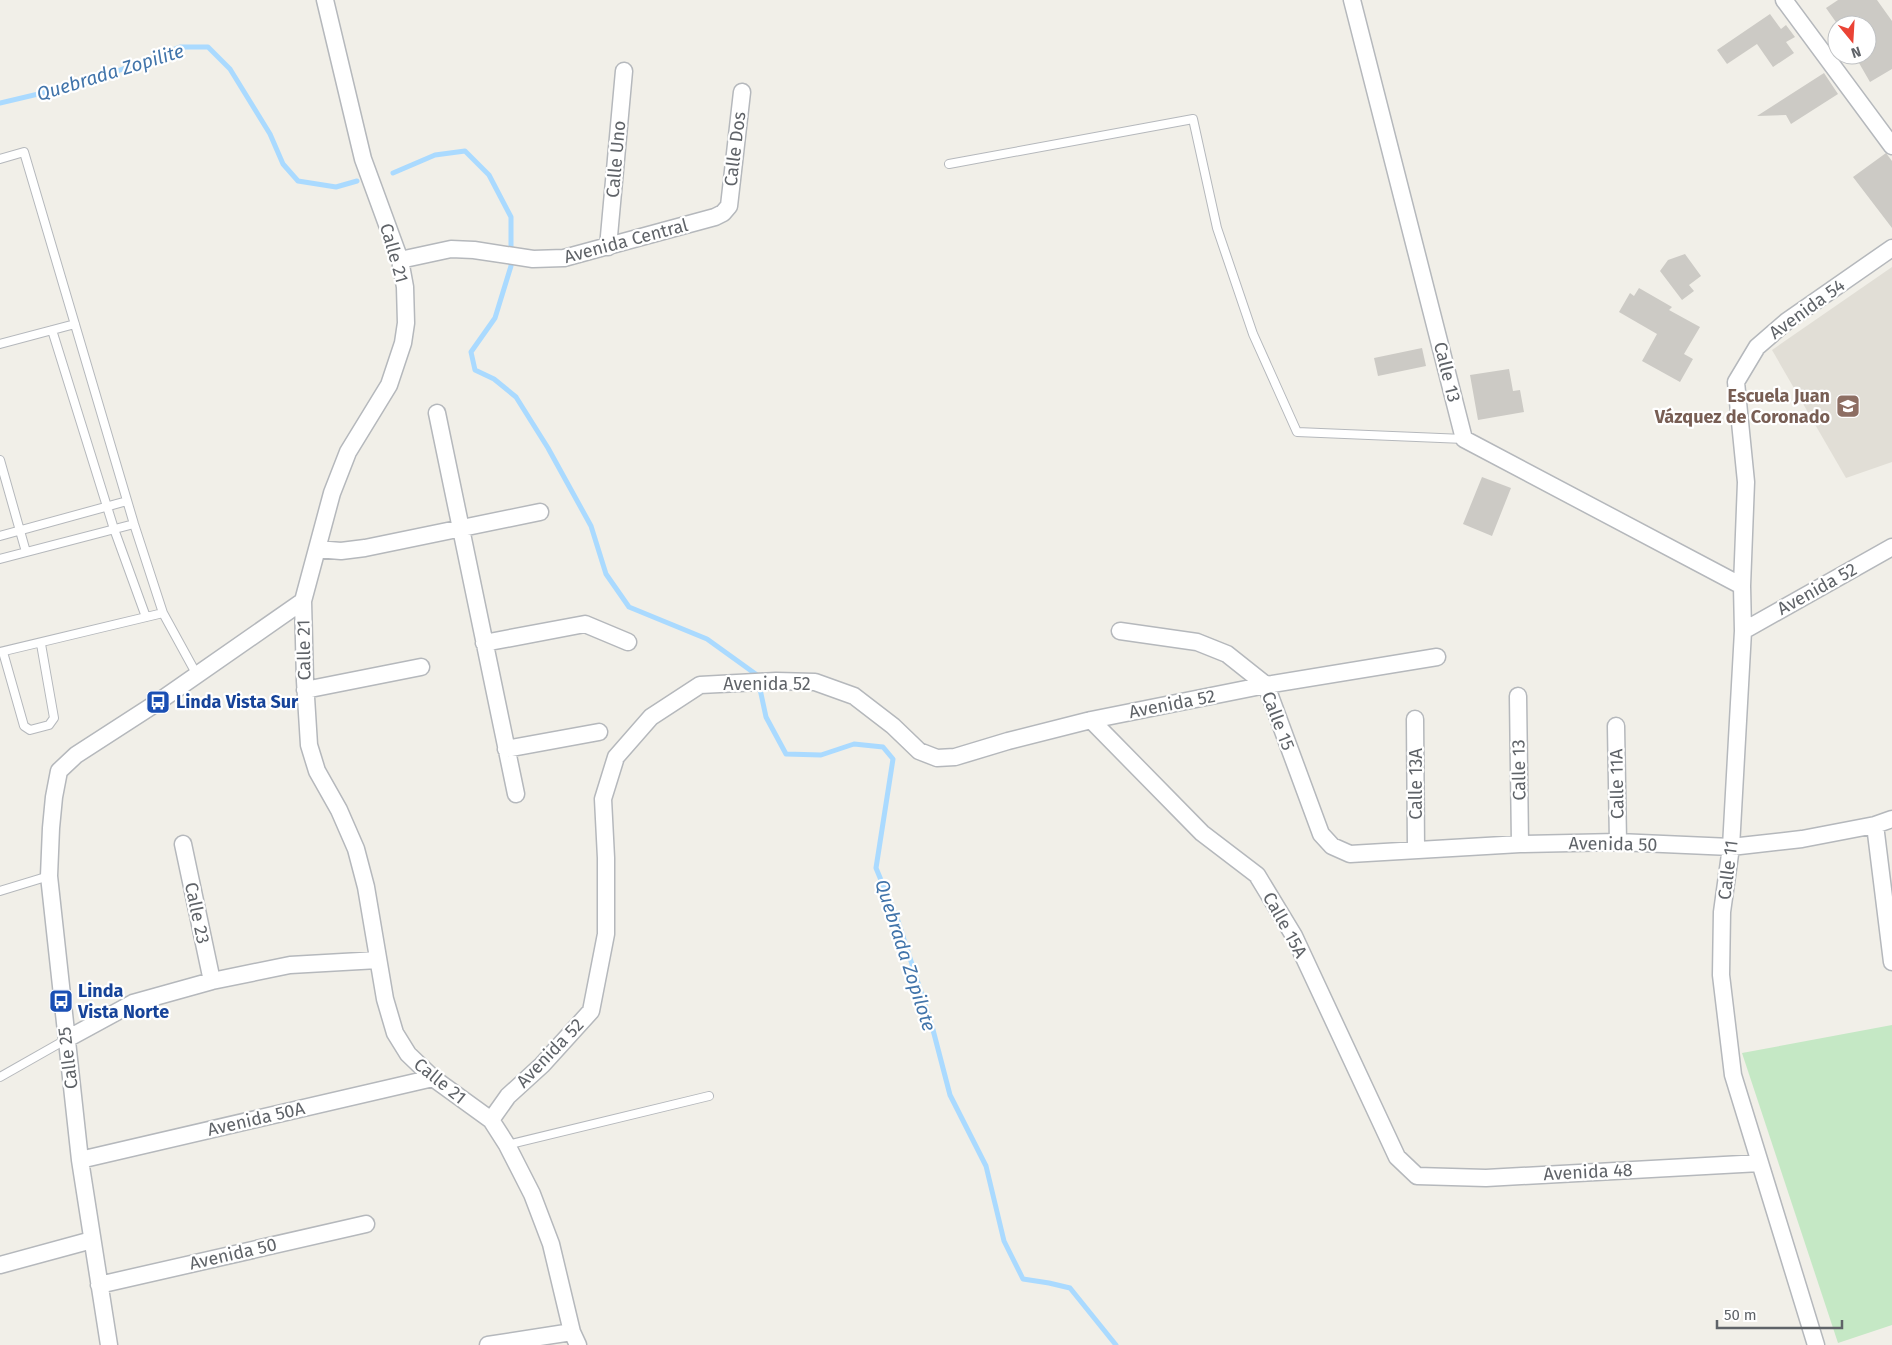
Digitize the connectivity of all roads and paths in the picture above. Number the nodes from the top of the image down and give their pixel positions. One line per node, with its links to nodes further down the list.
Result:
1 (325, 0): 12 (street, Calle 21)
2 (1352, 0): 18 (street, Calle 13)
3 (1784, 0): 6 (street)
4 (624, 71): 10 (street, Calle Uno)
5 (742, 92): 9 (street, Calle Dos)
6 (1892, 146)
7 (0, 159): 13 (lane)
8 (949, 164): 18 (lane)
9 (729, 206): 10 (street, Avenida Central)
10 (608, 247): 12 (street, Avenida Central)
11 (1892, 248): 16 (street, Avenida 54)
12 (400, 260): 29 (street, Calle 21)
13 (75, 324): 14 (lane); 20 (lane)
14 (52, 330): 15 (lane); 21 (lane)
15 (0, 344)
16 (1736, 382): 32 (street, Calle 11)
17 (437, 413): 25 (street)
18 (1464, 439): 32 (street)
19 (0, 460): 26 (lane)
20 (127, 501): 21 (lane); 23 (lane)
21 (107, 506): 24 (lane); 26 (lane)
22 (540, 512): 25 (street)
23 (134, 524): 24 (lane); 34 (lane)
24 (114, 529): 30 (lane); 35 (lane)
25 (461, 529): 29 (street); 39 (street)
26 (20, 530): 27 (lane); 30 (lane)
27 (0, 536)
28 (1892, 547): 37 (street, Avenida 52)
29 (317, 549): 33 (street, Calle 21)
30 (26, 552): 31 (lane)
31 (0, 559)
32 (1742, 586): 37 (street, Calle 11)
33 (303, 601): 44 (street); 46 (street, Calle 21)
34 (163, 613): 35 (lane); 44 (lane)
35 (146, 617): 40 (lane)
36 (1120, 631): 45 (street, Calle 15)
37 (1743, 631): 60 (street, Calle 11)
38 (628, 642): 39 (street)
39 (484, 643): 52 (street)
40 (41, 644): 41 (lane); 41 (lane)
41 (2, 652)
42 (1437, 657): 45 (street, Avenida 52)
43 (421, 667): 46 (street)
44 (197, 675): 62 (street, Calle 25)
45 (1266, 685): 49 (street, Avenida 52); 59 (street, Calle 15)
46 (305, 690): 64 (street, Calle 21)
47 (1518, 696): 58 (street, Calle 13)
48 (1415, 718): 61 (street, Calle 13A)
49 (1091, 720): 71 (street, Avenida 52); 75 (street, Calle 15A)
50 (1616, 726): 56 (street, Calle 11A)
51 (599, 732): 52 (street)
52 (506, 749): 53 (street)
53 (516, 794)
54 (1892, 819): 55 (street, Avenida 50)
55 (1875, 825): 60 (street, Avenida 50); 65 (street)
56 (1618, 842): 58 (street, Avenida 50); 60 (street, Avenida 50)
57 (183, 844): 66 (street, Calle 23)
58 (1520, 844): 61 (street, Avenida 50)
59 (1332, 846): 61 (street, Avenida 50)
60 (1731, 848): 74 (street, Calle 11)
61 (1416, 849)
62 (49, 876): 63 (lane); 67 (street, Calle 25)
63 (0, 891)
64 (378, 960): 66 (street); 69 (street, Calle 21)
65 (1892, 962)
66 (212, 982): 67 (street)
67 (66, 1039): 68 (lane); 73 (street, Calle 25)
68 (0, 1077)
69 (432, 1078): 71 (street, Calle 21); 73 (street, Avenida 50A)
70 (709, 1096): 72 (lane)
71 (491, 1120): 72 (street, Calle 21)
72 (507, 1145): 80 (street, Calle 21)
73 (80, 1160): 77 (street, Calle 25)
74 (1760, 1163): 75 (street, Avenida 48); 83 (street, Calle 11)
75 (1417, 1176)
76 (366, 1224): 79 (street, Avenida 50)
77 (92, 1240): 78 (street); 79 (street, Calle 25)
78 (0, 1265)
79 (99, 1285): 81 (street, Calle 25)
80 (575, 1338): 82 (street)
81 (108, 1345)
82 (488, 1345)
83 (1816, 1345)

